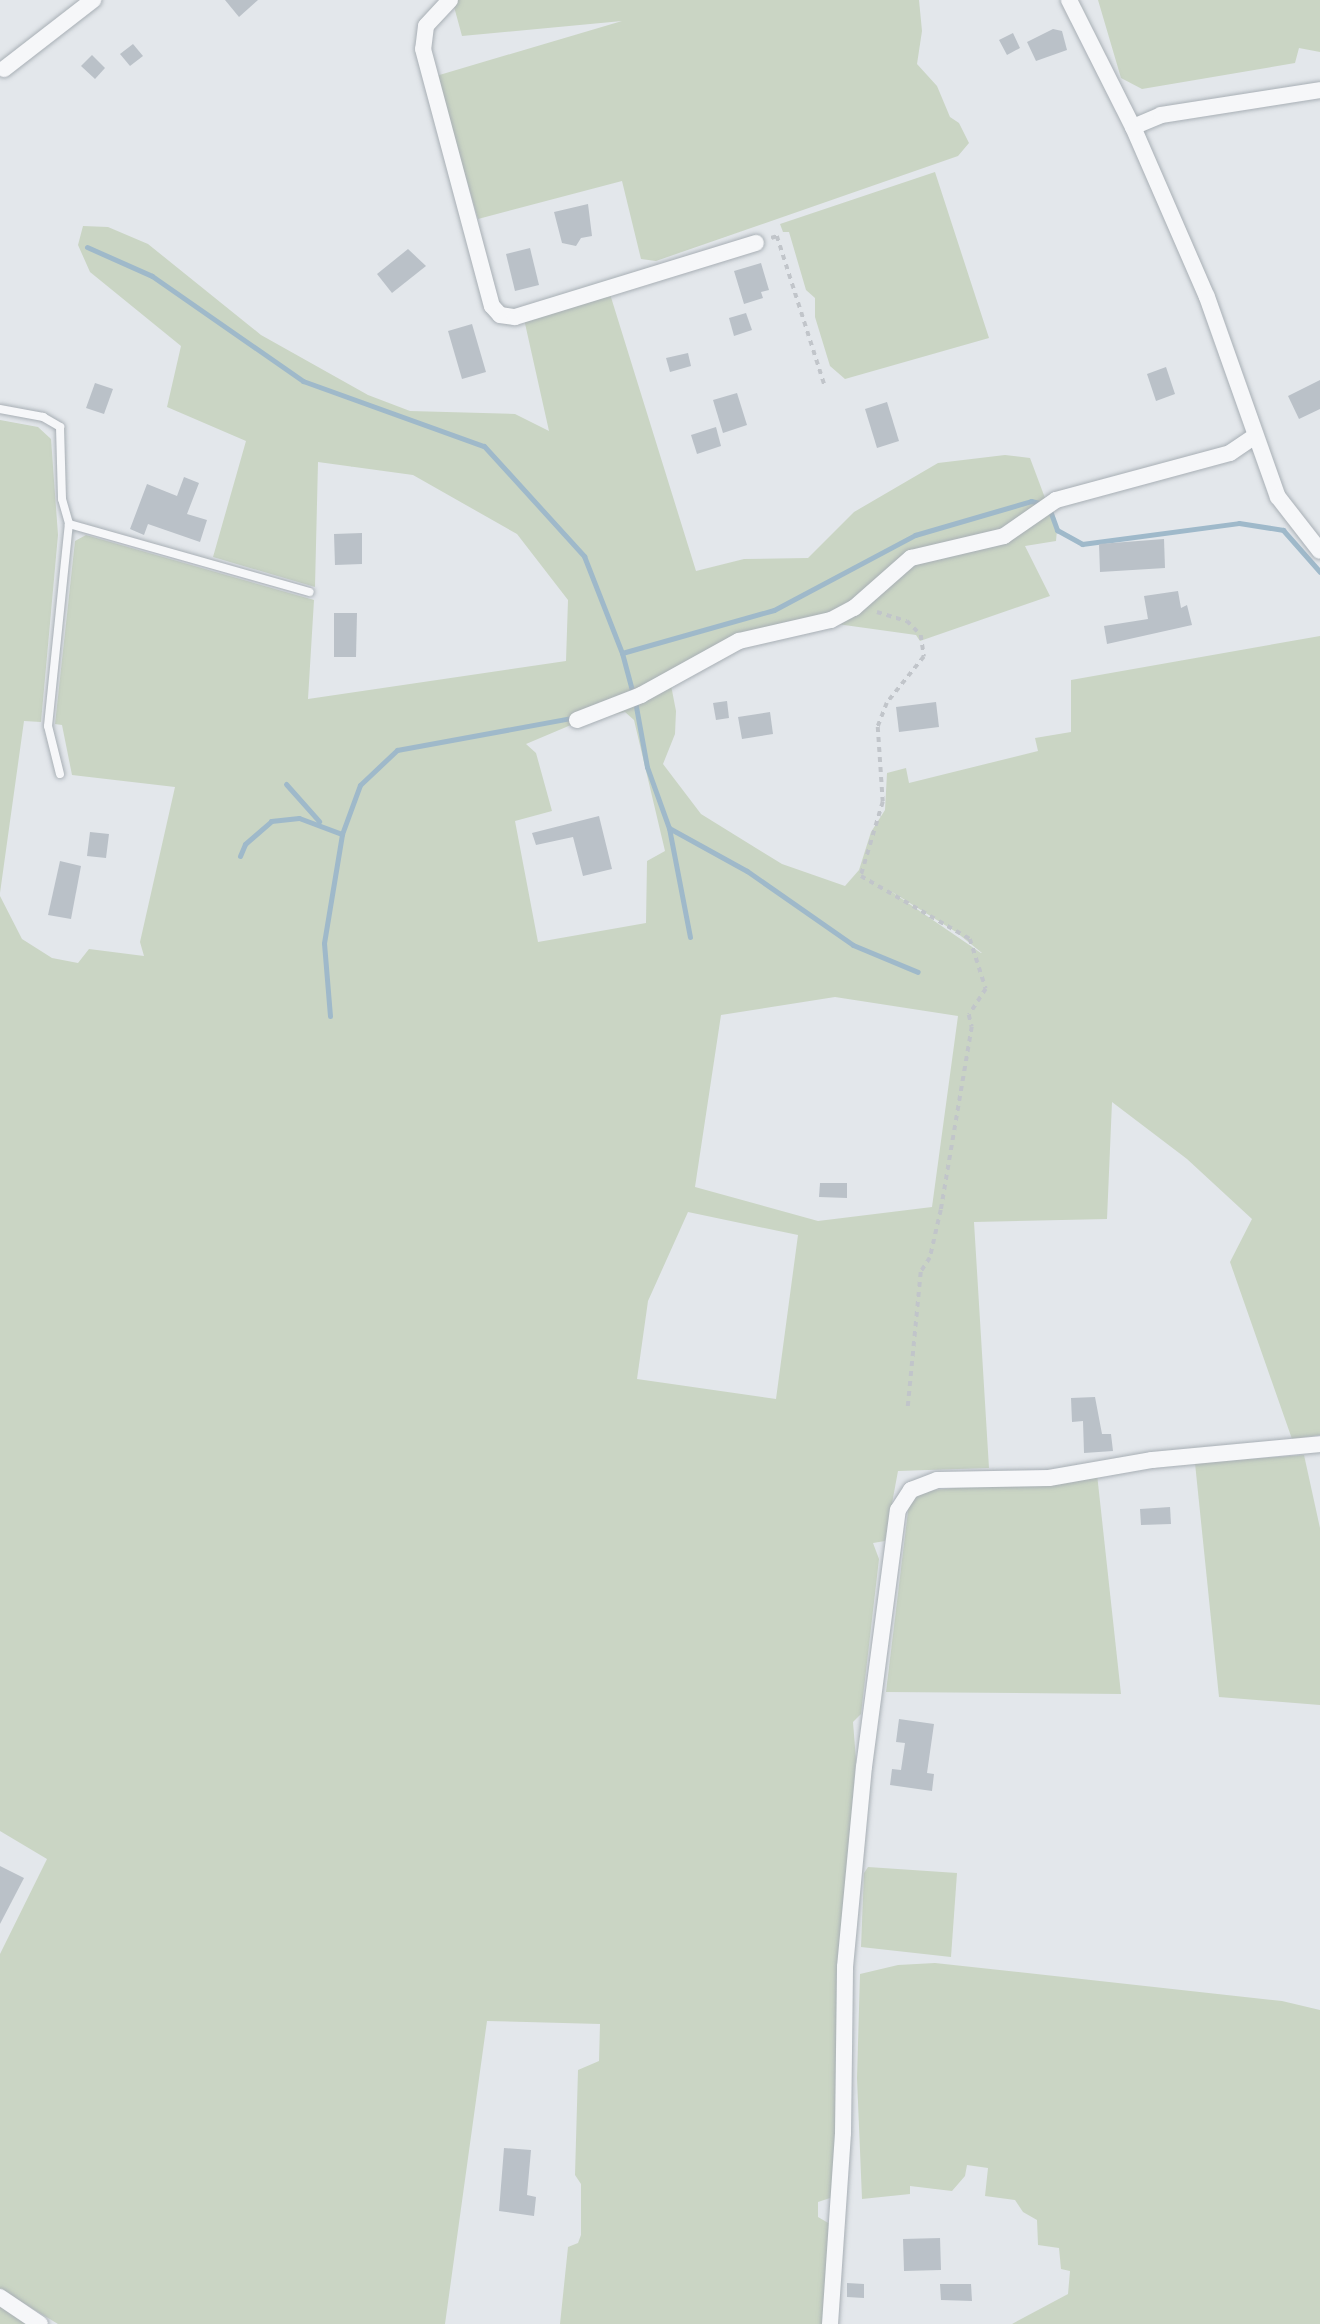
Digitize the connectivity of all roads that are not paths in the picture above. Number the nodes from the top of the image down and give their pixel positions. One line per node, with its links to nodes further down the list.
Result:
1 (93, 0): 4 (street)
2 (450, 0): 7 (street)
3 (1069, 0): 6 (street)
4 (4, 69)
5 (1320, 90): 6 (street)
6 (1133, 127): 9 (street)
7 (755, 243)
8 (0, 409): 10 (lane)
9 (1255, 436): 11 (street); 13 (street)
10 (69, 524): 12 (lane); 14 (lane)
11 (1320, 551)
12 (310, 592)
13 (578, 720)
14 (60, 774)
15 (1320, 1444): 18 (street)
16 (0, 2297): 17 (street)
17 (40, 2324)
18 (830, 2324)

